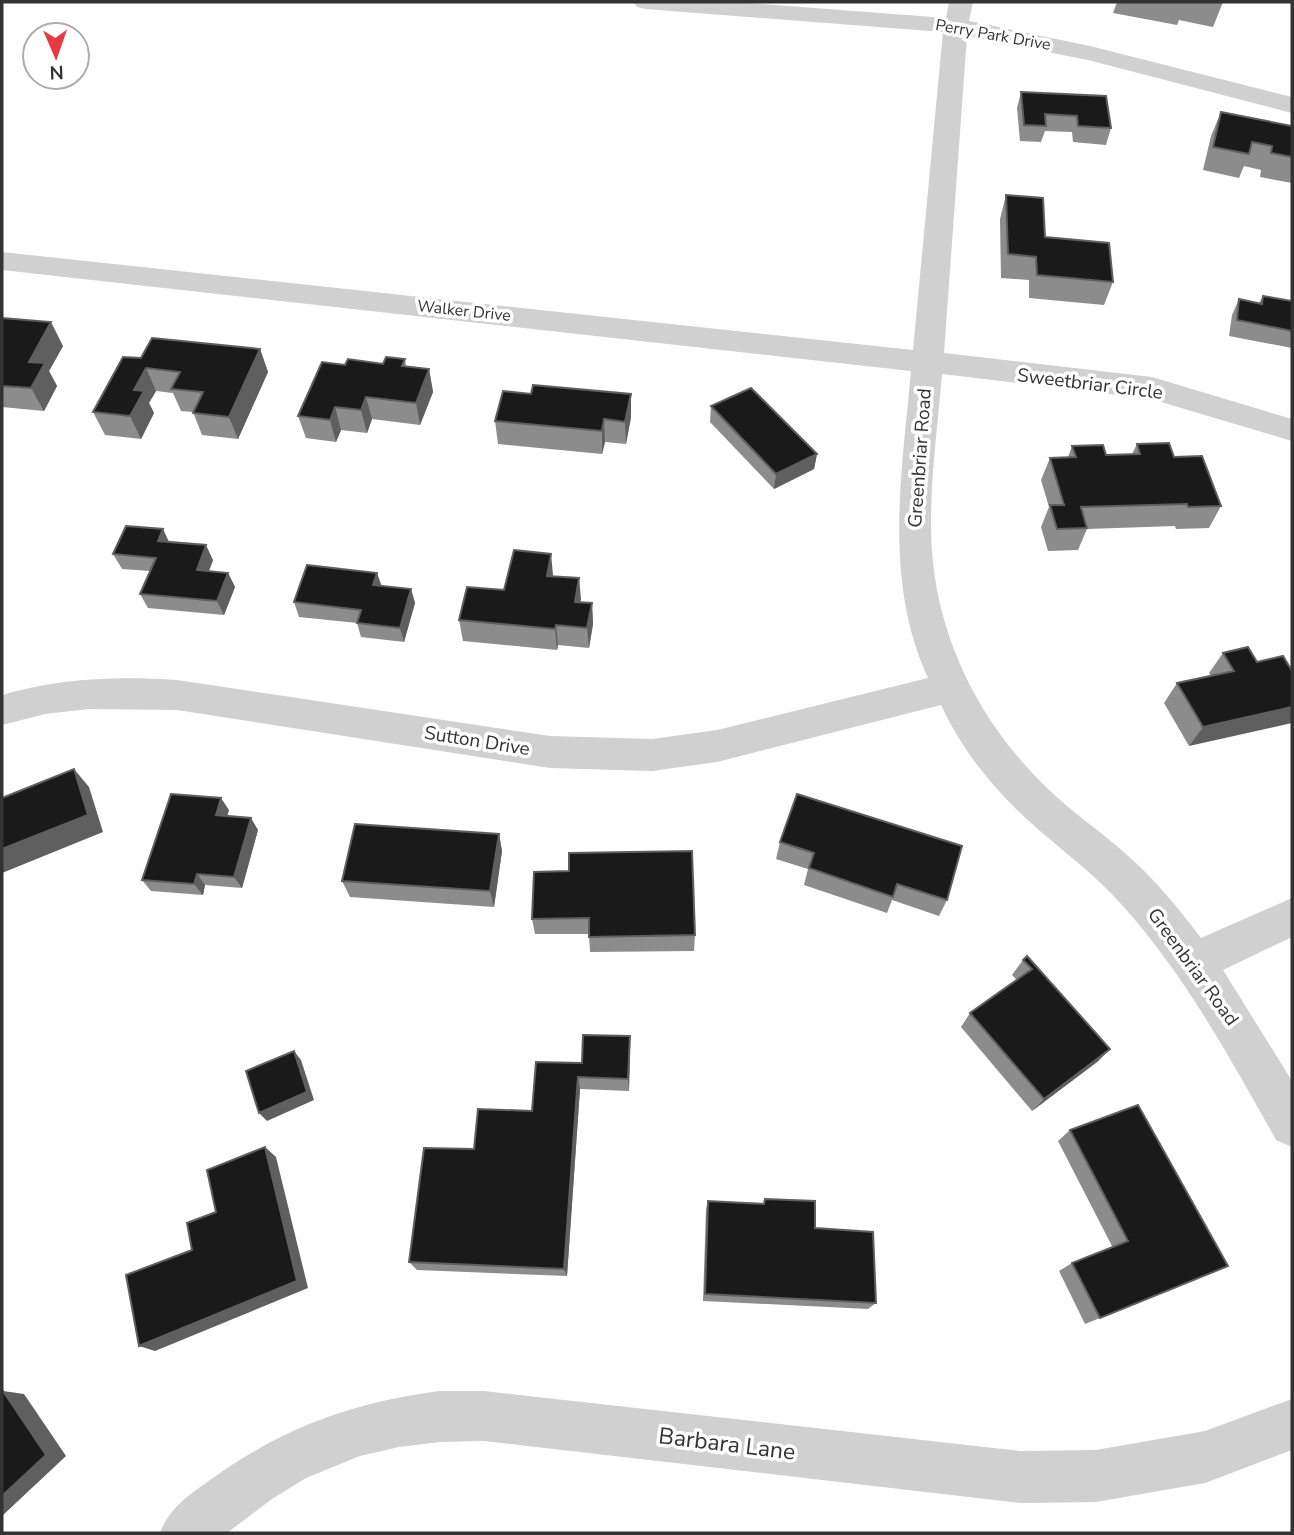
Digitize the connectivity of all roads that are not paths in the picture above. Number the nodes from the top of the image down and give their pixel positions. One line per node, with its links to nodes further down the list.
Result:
1 (645, 2): 2 (street, Perry Park Drive)
2 (958, 14): 3 (street, Perry Park Drive); 5 (street, Greenbriar Road)
3 (1292, 105)
4 (2, 261): 5 (street, Walker Drive)
5 (926, 363): 6 (street, Sweetbriar Circle); 7 (street, Greenbriar Road)
6 (1292, 430)
7 (948, 688): 8 (street, Sutton Drive); 10 (street, Greenbriar Road)
8 (2, 710)
9 (1292, 916): 10 (street)
10 (1192, 963): 11 (street, Greenbriar Road)
11 (1292, 1124)
12 (1292, 1425): 13 (street, Barbara Lane)
13 (186, 1533)

